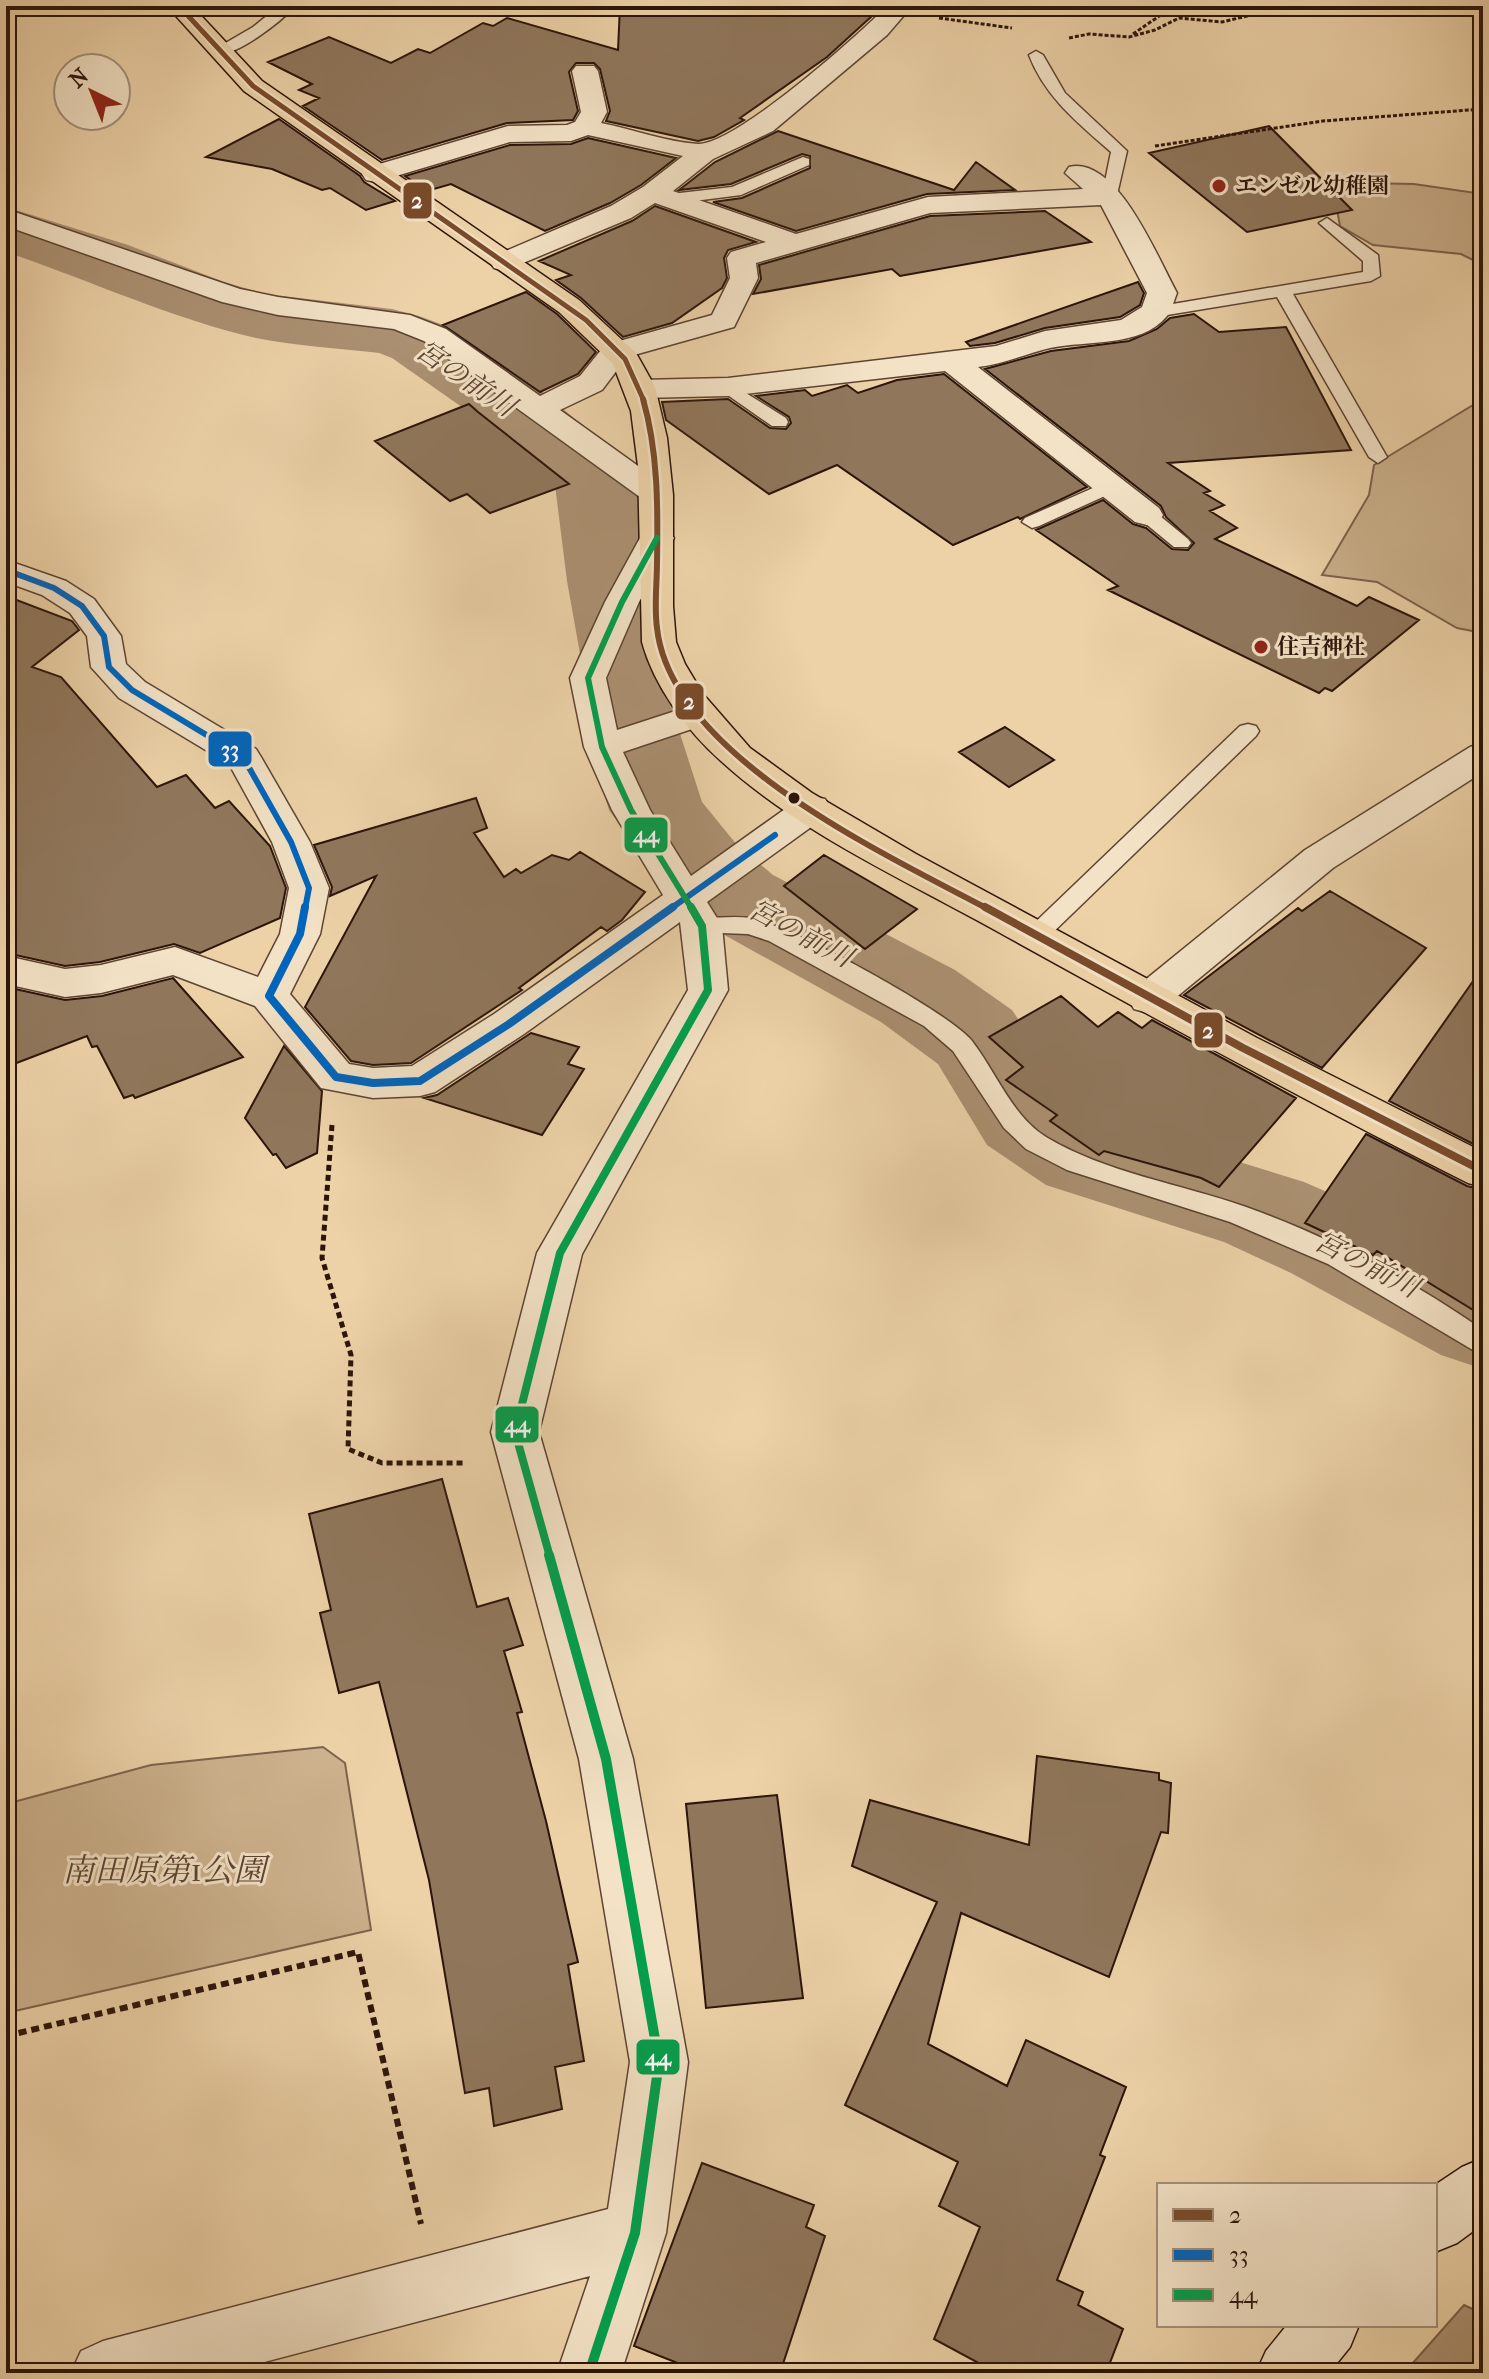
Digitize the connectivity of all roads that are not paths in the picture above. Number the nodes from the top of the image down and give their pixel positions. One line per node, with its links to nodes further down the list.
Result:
1 (179, 6): 4 (highway)
2 (288, 6): 4 (lane)
3 (897, 10): 8 (street)
4 (222, 51): 11 (highway)
5 (1036, 54): 13 (lane)
6 (585, 71): 7 (street)
7 (585, 127): 8 (street); 11 (street)
8 (704, 153): 12 (street)
9 (803, 162): 12 (lane)
10 (1079, 173): 13 (street)
11 (376, 174): 17 (highway)
12 (662, 196): 16 (street); 17 (street)
13 (1110, 196): 16 (street); 19 (street)
14 (6, 217): 24 (street)
15 (1327, 223): 18 (lane)
16 (795, 243): 20 (street)
17 (504, 262): 20 (highway)
18 (1283, 292): 19 (lane); 26 (lane)
19 (1155, 312): 21 (street)
20 (616, 351): 23 (highway); 24 (street)
21 (950, 360): 22 (street); 27 (street)
22 (728, 387): 23 (street); 25 (lane)
23 (640, 389): 28 (highway)
24 (538, 408): 28 (street)
25 (779, 422)
26 (1378, 457)
27 (1111, 486): 29 (street); 30 (lane)
28 (655, 493): 31 (highway)
29 (1147, 515): 32 (lane)
30 (1032, 522)
31 (657, 538): 34 (highway); 36 (street)
32 (1181, 543)
33 (6, 570): 42 (street)
34 (700, 714): 36 (street); 38 (highway)
35 (1248, 731): 40 (lane)
36 (602, 747): 39 (street)
37 (1483, 755): 43 (street)
38 (812, 808): 39 (street); 40 (highway)
39 (693, 912): 42 (street); 45 (lane); 48 (street)
40 (1035, 936): 43 (highway)
41 (6, 970): 42 (street)
42 (269, 996)
43 (1148, 999): 44 (highway)
44 (1483, 1171)
45 (1483, 1345)
46 (1483, 2188): 47 (street)
47 (1437, 2220)
48 (635, 2233): 50 (street); 51 (street)
49 (1326, 2327): 52 (street)
50 (103, 2373)
51 (589, 2373)
52 (1288, 2373)

